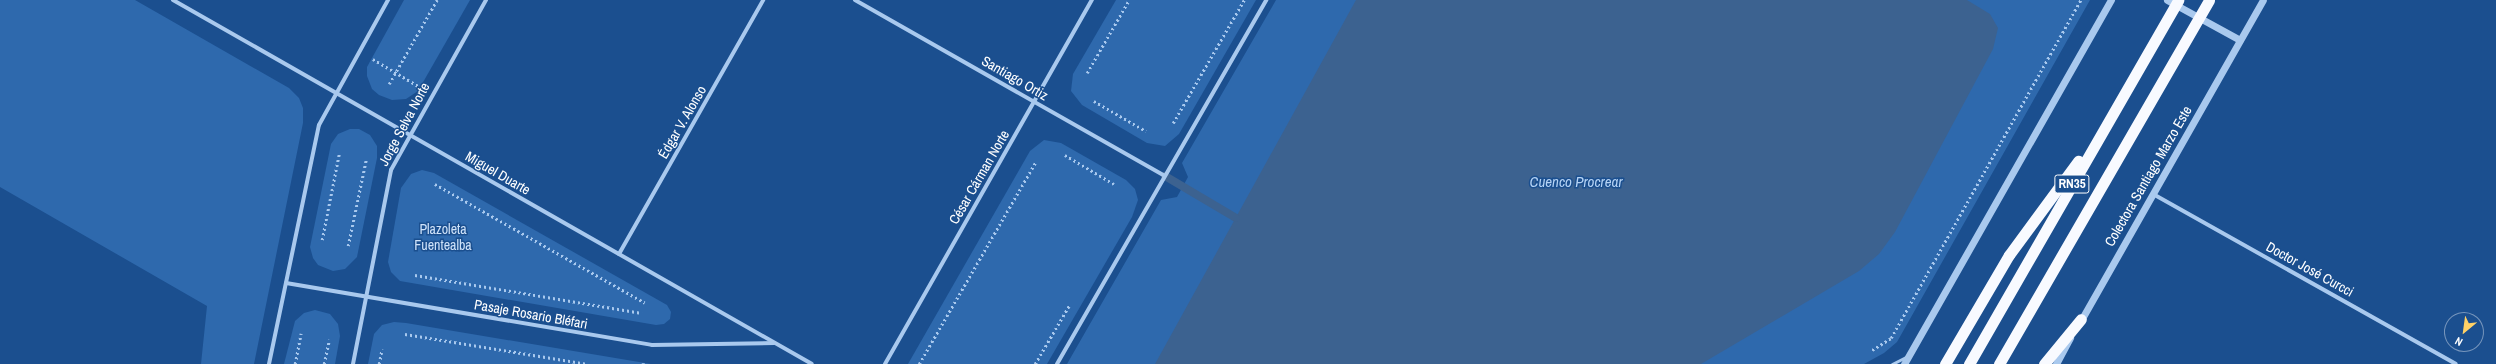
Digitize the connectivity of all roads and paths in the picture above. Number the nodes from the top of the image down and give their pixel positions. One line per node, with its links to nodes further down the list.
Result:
1 (173, 0): 23 (street, Miguel Duarte)
2 (388, 0): 23 (street)
3 (437, 0): 19 (path)
4 (486, 0): 29 (street, Jorge Selva Norte)
5 (763, 0): 40 (street, Édgar V. Alonso)
6 (855, 0): 25 (street, Santiago Ortiz)
7 (1092, 0): 25 (street, César Cárman Norte)
8 (1129, 0): 20 (path)
9 (1244, 0): 27 (path)
10 (1266, 0): 34 (street)
11 (2081, 0): 51 (path)
12 (2111, 0): 55 (street)
13 (2209, 0): 16 (highway, RN35)
14 (2263, 0): 17 (street, Colectora Santiago Marzo Este)
15 (2173, 2): 16 (street); 26 (highway, RN35)
16 (2199, 18): 17 (street); 70 (highway, RN35)
17 (2240, 40): 37 (street, Colectora Santiago Marzo Este)
18 (370, 58): 19 (path)
19 (395, 72): 21 (path); 22 (path)
20 (1087, 73)
21 (389, 84)
22 (421, 87)
23 (336, 93): 29 (street, Miguel Duarte); 42 (street)
24 (1094, 101): 28 (path)
25 (1034, 102): 34 (street, Santiago Ortiz); 63 (street, César Cárman Norte)
26 (2108, 122): 68 (highway); 69 (highway, RN35)
27 (1173, 123)
28 (1146, 131)
29 (409, 135): 40 (street, Miguel Duarte); 43 (street, Jorge Selva Norte)
30 (339, 154): 38 (path)
31 (1065, 155): 36 (path)
32 (366, 160): 39 (path)
33 (1036, 161): 64 (path)
34 (1165, 176): 65 (street)
35 (435, 184): 44 (path)
36 (1114, 184)
37 (2153, 194): 46 (street, Colectora Santiago Marzo Este); 73 (street, Doctor José Curcci)
38 (322, 240)
39 (348, 246)
40 (619, 254): 50 (street, Miguel Duarte)
41 (415, 275): 45 (path)
42 (286, 283): 43 (street, Pasaje Rosario Bléfari); 56 (street)
43 (366, 297): 50 (street, Pasaje Rosario Bléfari); 59 (street, Jorge Selva Norte)
44 (645, 303)
45 (642, 313)
46 (2081, 319): 71 (highway); 72 (street, Colectora Santiago Marzo Este)
47 (301, 334): 57 (path)
48 (405, 334): 61 (path)
49 (329, 340): 58 (path)
50 (775, 343): 62 (street, Miguel Duarte)
51 (1876, 347): 53 (path); 54 (path)
52 (382, 349): 60 (path)
53 (1872, 350)
54 (1878, 351)
55 (1910, 355): 66 (lane); 67 (street)
56 (269, 364)
57 (295, 364)
58 (324, 364)
59 (353, 364)
60 (379, 364)
61 (588, 364)
62 (812, 364)
63 (884, 364)
64 (919, 364)
65 (1057, 364)
66 (1892, 364)
67 (1904, 364)
68 (1945, 364)
69 (1969, 364)
70 (1999, 364)
71 (2044, 364)
72 (2056, 364)
73 (2456, 364)

